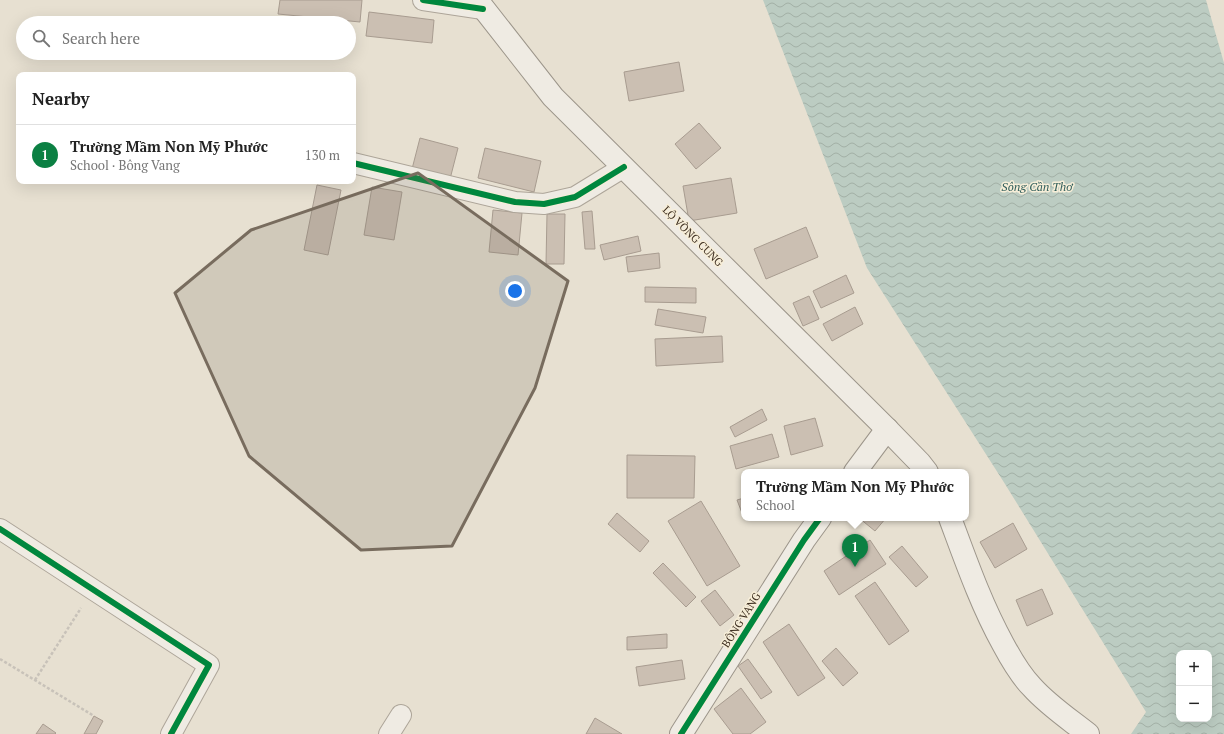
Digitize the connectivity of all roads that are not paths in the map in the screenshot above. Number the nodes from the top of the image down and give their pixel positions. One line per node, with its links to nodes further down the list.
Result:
1 (423, 0): 2 (street)
2 (480, 4): 4 (main road, LỘ VÒNG CUNG)
3 (356, 164): 4 (street)
4 (624, 167): 5 (main road, LỘ VÒNG CUNG)
5 (887, 429): 6 (main road, LỘ VÒNG CUNG); 7 (main road)
6 (923, 467)
7 (857, 469)
8 (818, 521): 14 (main road, BÔNG VANG)
9 (951, 521): 15 (main road)
10 (0, 529): 12 (street)
11 (401, 715): 13 (street)
12 (171, 734)
13 (389, 734)
14 (681, 734)
15 (1088, 734)

